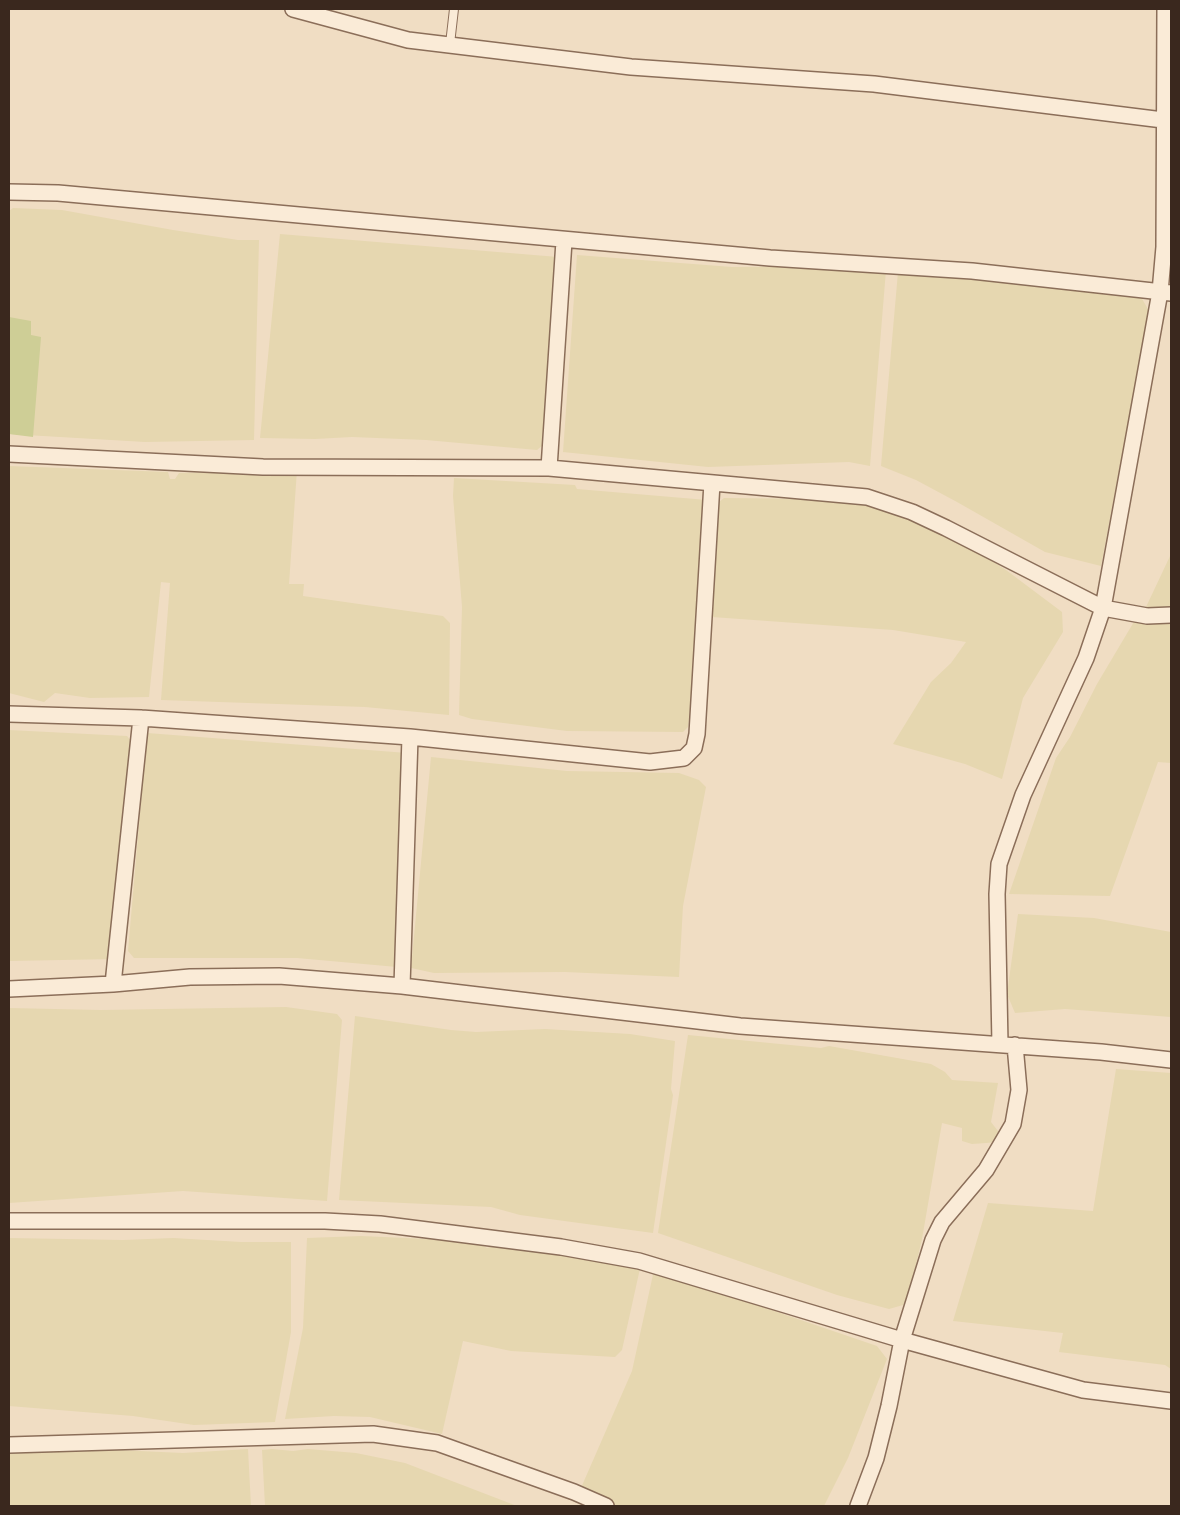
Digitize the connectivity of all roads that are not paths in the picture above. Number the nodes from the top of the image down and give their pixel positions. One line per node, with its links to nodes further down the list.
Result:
1 (294, 9): 4 (street)
2 (454, 9): 4 (lane)
3 (1165, 9): 5 (street)
4 (450, 44): 5 (street)
5 (1168, 120): 8 (street)
6 (9, 192): 7 (street)
7 (564, 241): 8 (street); 10 (street)
8 (1166, 292): 12 (street)
9 (9, 454): 10 (street)
10 (549, 468): 11 (street)
11 (712, 483): 12 (street); 16 (street)
12 (1104, 608): 13 (street); 20 (street)
13 (1171, 616)
14 (9, 714): 15 (street)
15 (141, 718): 16 (street); 17 (street)
16 (410, 737): 18 (street)
17 (113, 984): 18 (street); 19 (street)
18 (402, 986): 20 (street)
19 (9, 989)
20 (1007, 1045): 21 (street); 23 (street)
21 (1171, 1060)
22 (9, 1221): 23 (street)
23 (902, 1340): 24 (street); 27 (street)
24 (1171, 1401)
25 (9, 1446): 26 (street)
26 (606, 1506)
27 (858, 1506)

